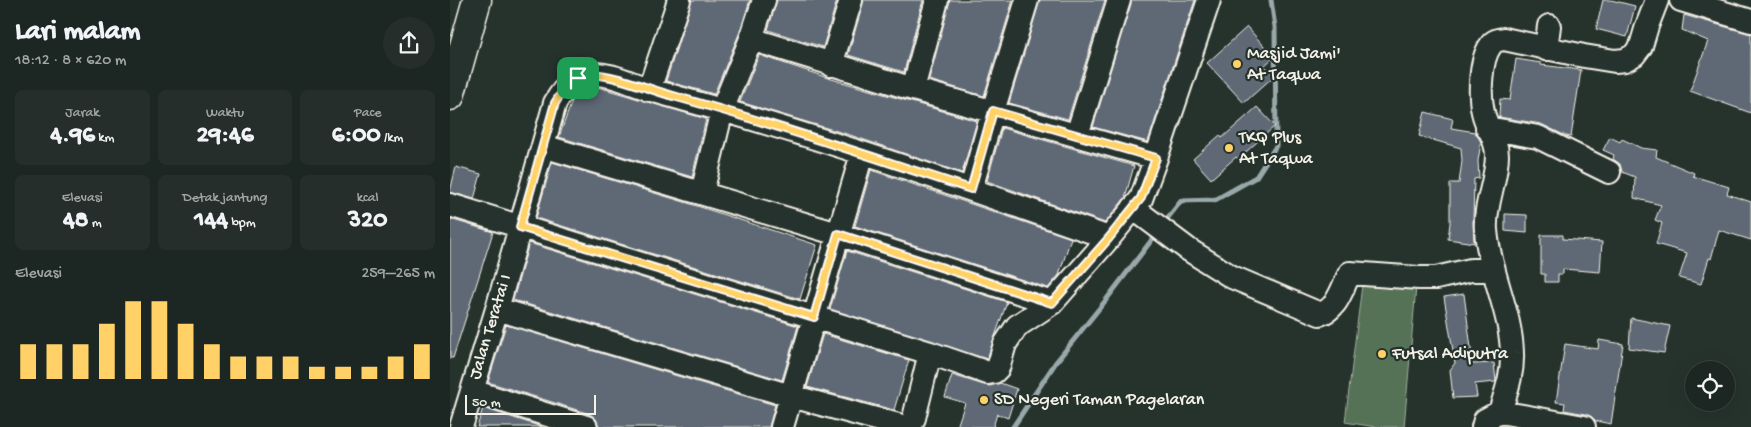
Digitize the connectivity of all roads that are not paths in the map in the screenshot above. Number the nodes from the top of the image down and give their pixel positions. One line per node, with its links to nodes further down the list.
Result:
1 (477, 0): 18 (main road)
2 (679, 0): 17 (street)
3 (764, 0): 13 (street)
4 (851, 0): 15 (street)
5 (938, 0): 16 (street)
6 (1028, 0): 20 (street)
7 (1119, 0): 22 (street)
8 (1208, 0): 25 (street)
9 (1658, 0): 14 (street)
10 (1681, 0): 11 (street)
11 (1751, 21)
12 (1549, 26): 14 (street)
13 (750, 39): 15 (street); 19 (street)
14 (1546, 49): 21 (street)
15 (831, 65): 16 (street)
16 (913, 89): 20 (street)
17 (649, 90): 19 (street, Jalan Teratai I); 23 (street, Jalan Teratai I)
18 (450, 96)
19 (722, 110): 24 (street, Jalan Teratai I); 28 (street)
20 (993, 111): 22 (street); 27 (street)
21 (1487, 128): 26 (street); 34 (street)
22 (1077, 135): 25 (street)
23 (543, 146): 28 (street); 31 (street, Jalan Teratai I)
24 (862, 154): 27 (street, Jalan Teratai I); 32 (street)
25 (1156, 158): 30 (street)
26 (1609, 172)
27 (971, 189): 33 (street, Jalan Teratai I)
28 (702, 193): 32 (street)
29 (450, 205): 31 (street)
30 (1133, 208): 33 (street); 34 (street)
31 (520, 227): 36 (street, Jalan Teratai I); 37 (street)
32 (838, 234): 35 (street); 37 (street)
33 (1109, 238): 35 (street)
34 (1494, 270): 41 (street)
35 (1052, 303): 38 (street)
36 (497, 309): 39 (street, Jalan Teratai I); 40 (street)
37 (814, 317): 38 (street); 40 (street)
38 (930, 353): 40 (street)
39 (472, 391): 42 (street, Jalan Teratai I); 43 (street)
40 (791, 396): 44 (street)
41 (1500, 412): 45 (street); 46 (street)
42 (461, 427)
43 (586, 427)
44 (782, 427)
45 (1483, 427)
46 (1584, 427)

